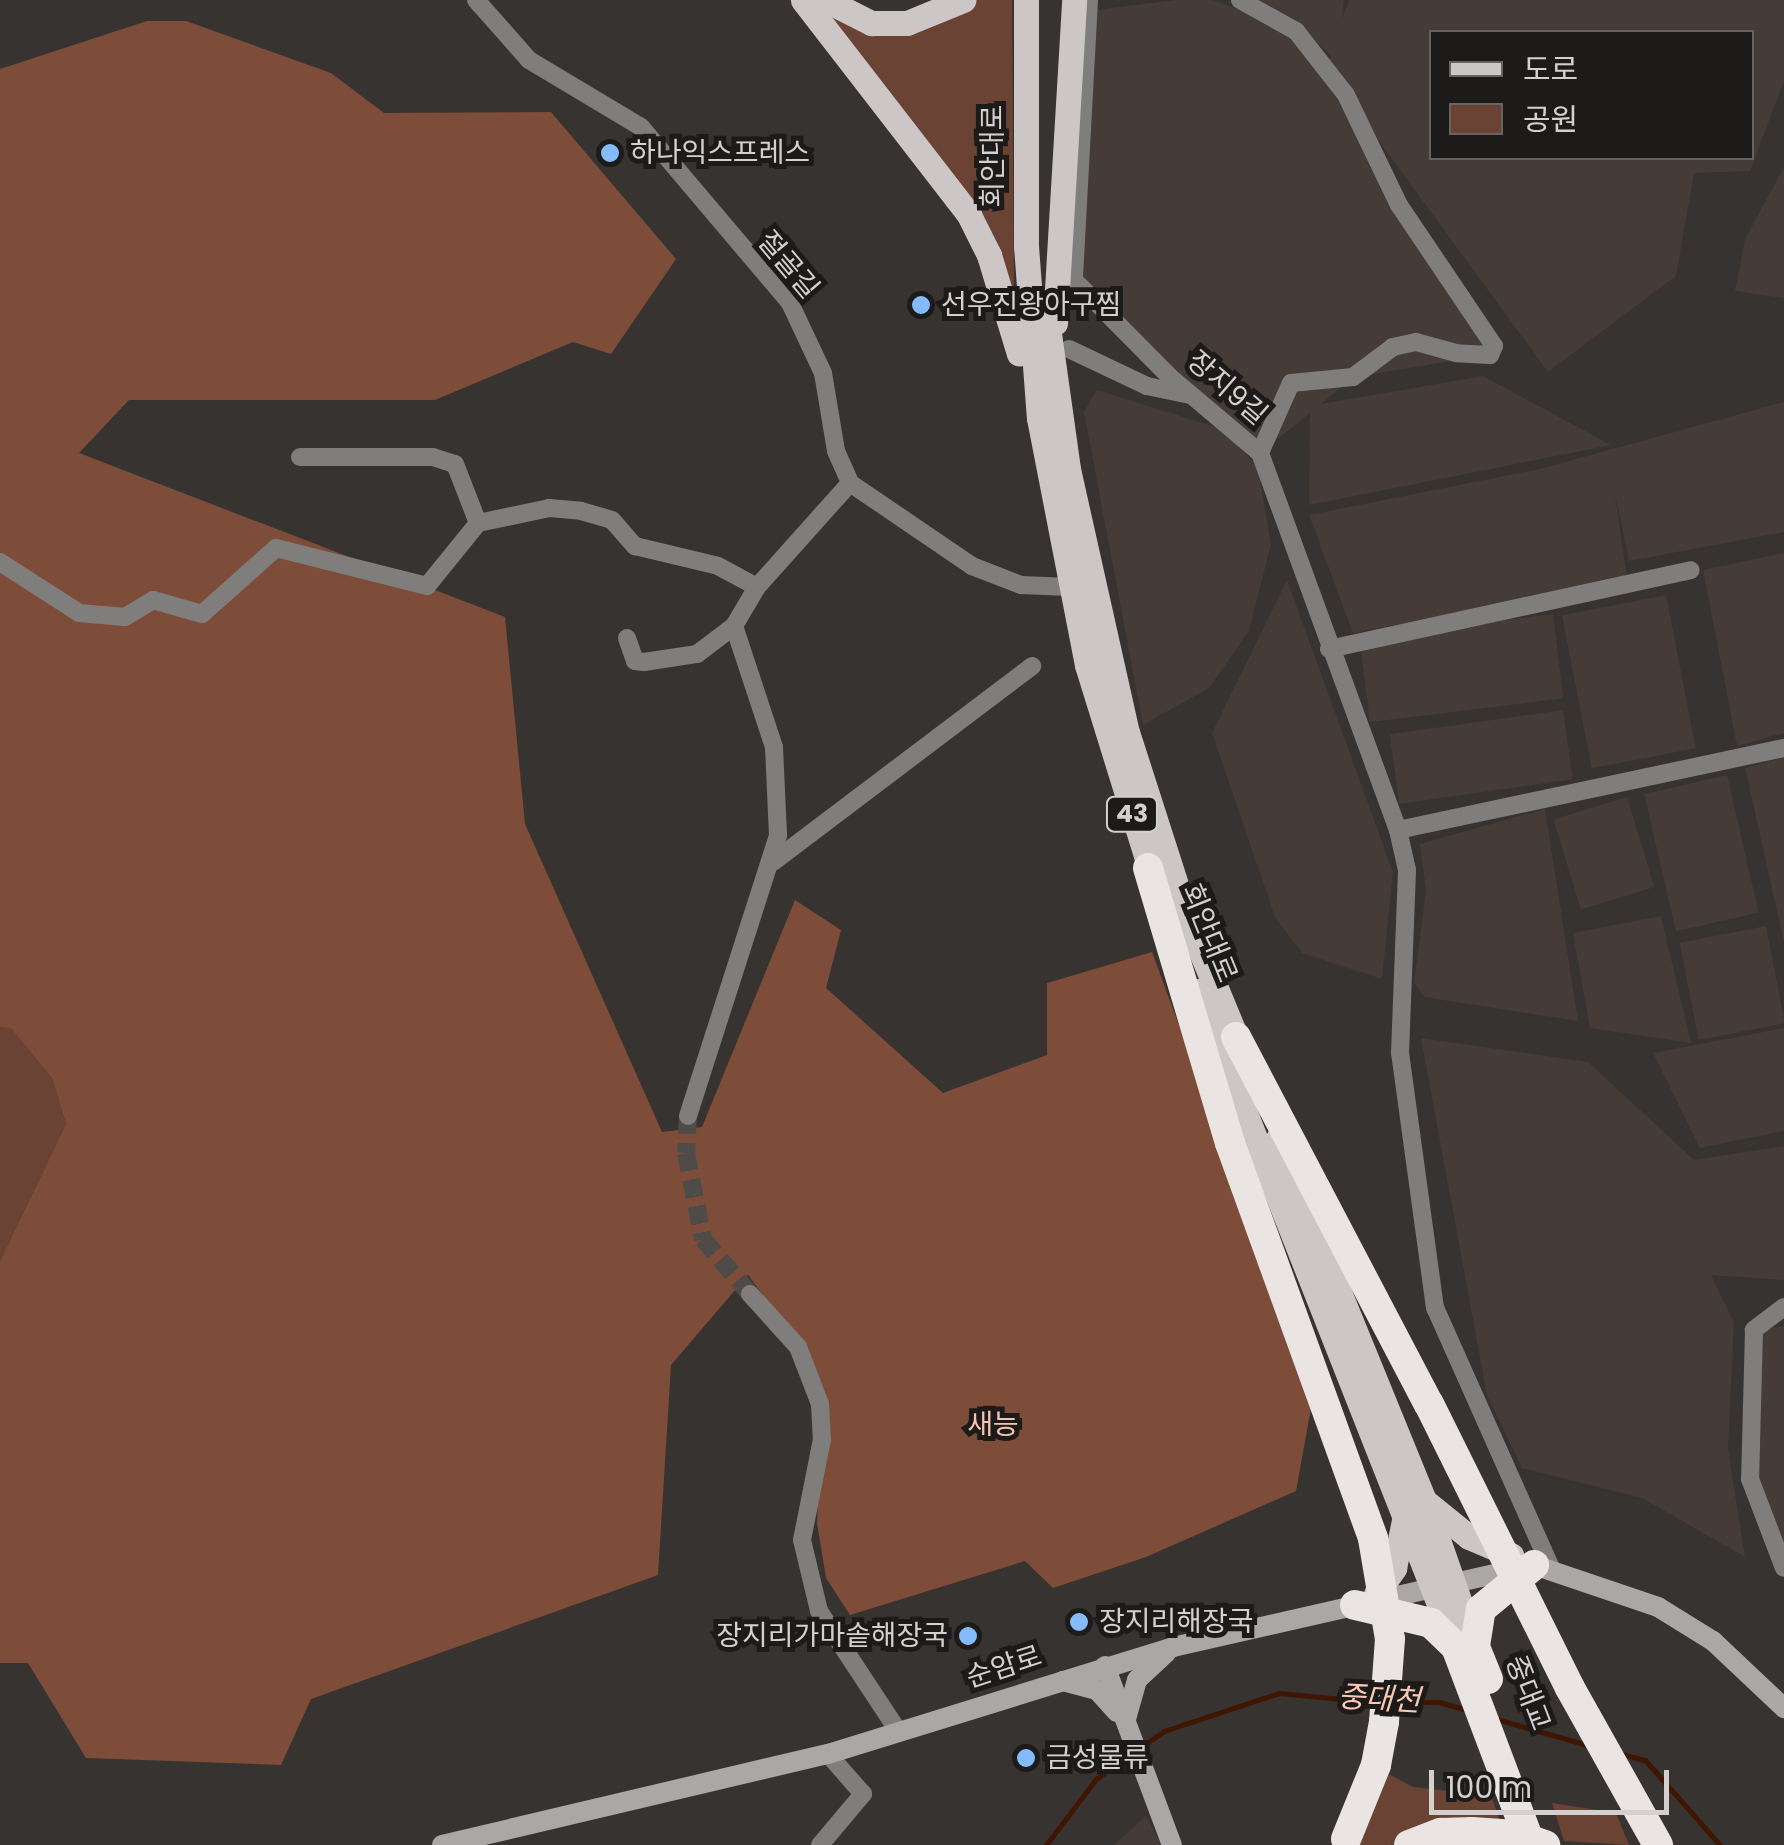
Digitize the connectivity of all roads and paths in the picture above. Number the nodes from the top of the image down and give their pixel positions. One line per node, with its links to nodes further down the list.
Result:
1 (476, 0): 15 (street, 절골길)
2 (803, 0): 16 (main road)
3 (826, 0): 4 (main road)
4 (963, 0)
5 (1026, 0): 16 (main road, 회안대로 / 43)
6 (1041, 0): 11 (main road, 회안대로 / 43)
7 (1074, 0): 11 (main road)
8 (1089, 0): 12 (street, 장지9길)
9 (1240, 0): 13 (street)
10 (1069, 350): 12 (street)
11 (1053, 373): 30 (main road, 회안대로 / 43)
12 (1198, 397): 13 (street, 장지9길)
13 (1260, 453): 24 (street, 장지9길)
14 (300, 457): 17 (street)
15 (850, 483): 20 (street); 21 (street)
16 (1050, 484): 20 (main road, 회안대로 / 43)
17 (478, 523): 18 (street); 21 (street)
18 (0, 562)
19 (1690, 570): 24 (street)
20 (1070, 586): 29 (main road, 회안대로 / 43)
21 (757, 587): 22 (street)
22 (734, 626): 23 (street); 28 (street)
23 (627, 638)
24 (1329, 649): 27 (street, 장지9길)
25 (1032, 666): 28 (street)
26 (1784, 748): 27 (street)
27 (1398, 830): 35 (street, 장지9길)
28 (773, 862): 31 (street)
29 (1148, 868): 34 (main road, 회안대로 / 43); 49 (highway, bridge)
30 (1236, 1036): 34 (main road, 회안대로 / 43); 43 (highway, bridge)
31 (688, 1116)
32 (750, 1294): 46 (street)
33 (1784, 1306): 36 (street)
34 (1415, 1508): 35 (main road); 37 (main road, 회안대로 / 43); 38 (main road)
35 (1542, 1567): 37 (street, 순암로); 39 (highway); 44 (street, 순암로)
36 (1784, 1568)
37 (1441, 1582): 38 (street, 순암로); 39 (main road, 회안대로 / 43)
38 (1364, 1601): 39 (highway); 40 (street, 순암로)
39 (1465, 1646): 48 (highway, 중대교 / 43)
40 (1173, 1647): 41 (street, 순암로); 45 (street)
41 (1105, 1666): 42 (street, 순암로); 45 (street)
42 (1051, 1680): 45 (street); 46 (street, 순암로)
43 (1570, 1688): 54 (highway); 55 (highway)
44 (1784, 1708)
45 (1125, 1721): 52 (street)
46 (898, 1731): 47 (street, 순암로)
47 (828, 1754): 50 (street, 순암로); 51 (street)
48 (1538, 1834): 53 (highway, bridge)
49 (1344, 1842)
50 (442, 1845)
51 (820, 1845)
52 (1172, 1845)
53 (1408, 1845)
54 (1638, 1845)
55 (1658, 1845)

